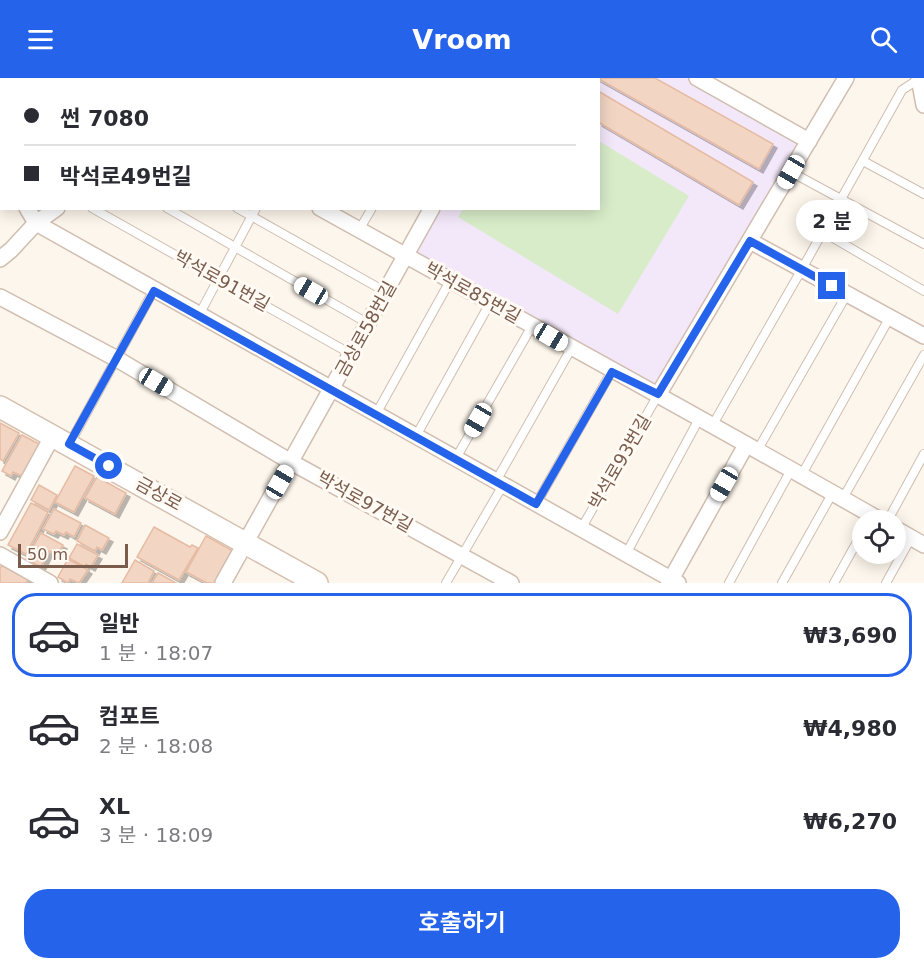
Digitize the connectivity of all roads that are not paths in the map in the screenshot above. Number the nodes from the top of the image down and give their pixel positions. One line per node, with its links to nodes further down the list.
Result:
1 (697, 78): 5 (street)
2 (846, 78): 5 (street)
3 (919, 78): 4 (street); 6 (lane)
4 (924, 105)
5 (809, 141): 7 (street)
6 (863, 161): 8 (lane); 9 (lane)
7 (791, 172): 9 (lane); 21 (street)
8 (924, 194)
9 (841, 199): 20 (lane); 22 (lane)
10 (28, 210): 18 (street)
11 (54, 210): 18 (street)
12 (96, 210): 27 (lane, 박석로91번길)
13 (170, 210): 23 (lane)
14 (324, 210): 19 (street, 박석로85번길)
15 (371, 210): 19 (lane)
16 (431, 210): 24 (street, 금상로58번길)
17 (254, 212): 23 (lane); 31 (lane)
18 (36, 223): 25 (street); 29 (street, 박석로93번길)
19 (359, 230): 24 (street, 박석로85번길)
20 (823, 232): 26 (lane); 30 (lane)
21 (750, 241): 26 (street); 46 (street)
22 (924, 244)
23 (235, 248): 27 (lane); 37 (lane)
24 (406, 256): 28 (street, 박석로85번길); 31 (street, 금상로58번길)
25 (0, 259)
26 (802, 269): 32 (street); 49 (lane)
27 (218, 279): 35 (lane); 41 (lane, 박석로91번길)
28 (450, 280): 34 (street, 박석로85번길); 48 (lane)
29 (154, 291): 35 (street, 박석로93번길); 43 (lane)
30 (924, 291)
31 (386, 292): 37 (street, 금상로58번길)
32 (847, 294): 36 (street); 52 (lane)
33 (0, 297): 43 (street, 박석로97번길)
34 (490, 303): 38 (street, 박석로85번길); 50 (lane)
35 (199, 315): 45 (street, 박석로93번길)
36 (890, 317): 39 (street); 56 (lane)
37 (369, 324): 41 (street, 금상로58번길)
38 (532, 326): 40 (street, 박석로85번길); 54 (lane)
39 (924, 336)
40 (571, 349): 44 (street, 박석로85번길); 57 (lane)
41 (351, 354): 45 (street, 금상로58번길)
42 (924, 355): 58 (lane)
43 (117, 359): 51 (lane); 55 (street, 박석로97번길)
44 (612, 372): 46 (street, 박석로85번길); 59 (lane)
45 (333, 389): 48 (street, 박석로93번길); 55 (street, 금상로58번길)
46 (658, 394): 49 (street, 박석로85번길); 62 (lane, 박석로93번길)
47 (0, 407): 51 (street, 금상로)
48 (376, 414): 50 (street, 박석로93번길)
49 (705, 422): 52 (street, 박석로85번길); 67 (lane)
50 (416, 436): 54 (street, 박석로93번길)
51 (61, 440): 63 (street); 65 (street, 금상로)
52 (751, 448): 56 (street, 박석로85번길); 70 (street)
53 (924, 454): 61 (lane)
54 (456, 458): 57 (street, 박석로93번길)
55 (291, 462): 65 (street, 금상로58번길); 69 (street, 박석로97번길)
56 (796, 473): 58 (street, 박석로85번길); 76 (lane)
57 (499, 483): 59 (street, 박석로93번길); 69 (lane)
58 (837, 497): 60 (street, 박석로85번길); 77 (lane)
59 (536, 504): 62 (street, 박석로93번길)
60 (859, 510)
61 (893, 510)
62 (581, 529): 67 (street, 박석로93번길)
63 (0, 532)
64 (918, 542): 79 (lane)
65 (245, 543): 72 (street, 금상로58번길); 73 (street, 금상로)
66 (852, 550): 78 (lane)
67 (626, 554): 70 (street, 박석로93번길)
68 (0, 555): 71 (street)
69 (462, 556): 74 (lane); 75 (street, 박석로97번길)
70 (672, 582)
71 (50, 583)
72 (223, 583)
73 (317, 583)
74 (446, 583)
75 (511, 583)
76 (729, 583)
77 (782, 583)
78 (834, 583)
79 (886, 583)

